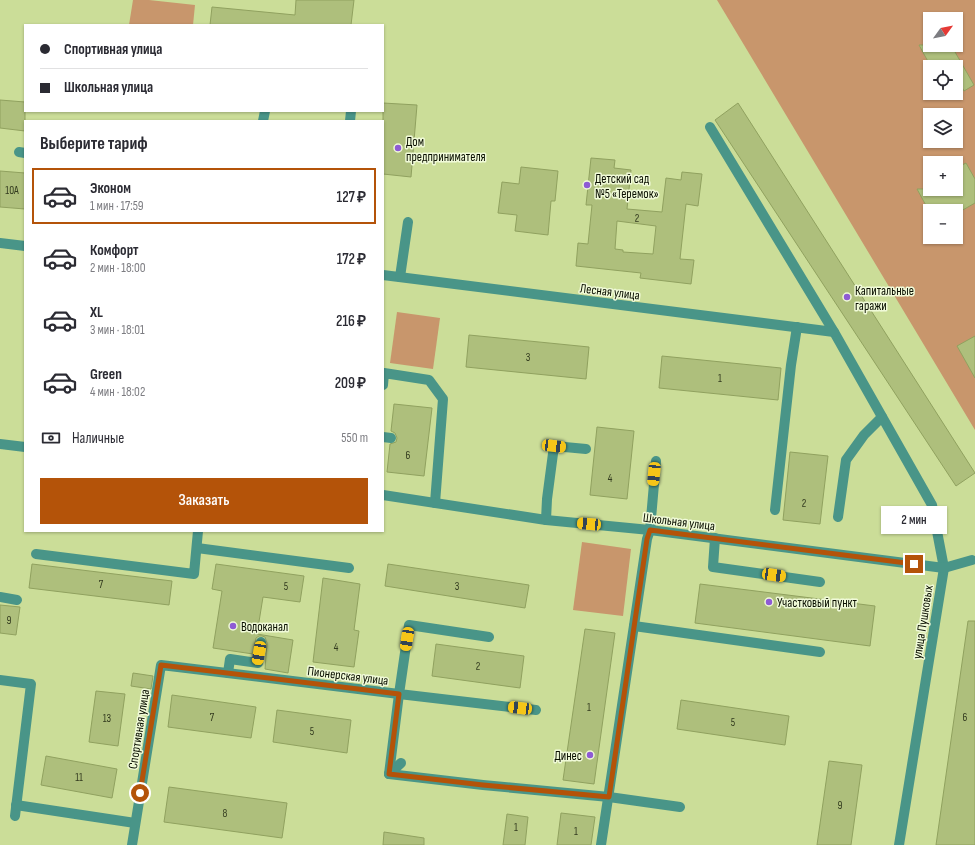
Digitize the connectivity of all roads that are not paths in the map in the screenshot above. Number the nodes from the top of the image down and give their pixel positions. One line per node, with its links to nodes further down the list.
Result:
1 (710, 127): 8 (street, улица Пушковых)
2 (408, 222): 6 (street)
3 (0, 243): 4 (street)
4 (24, 246)
5 (384, 275): 6 (street, Лесная улица)
6 (400, 277): 7 (street, Лесная улица)
7 (797, 327): 8 (street, Лесная улица); 17 (street)
8 (834, 332): 10 (street, улица Пушковых)
9 (384, 373): 16 (street)
10 (882, 417): 18 (street); 27 (street, улица Пушковых)
11 (0, 444): 12 (street)
12 (24, 447)
13 (586, 449): 19 (street)
14 (656, 461): 20 (street)
15 (384, 495): 16 (street, Школьная улица)
16 (435, 503): 19 (street, Школьная улица)
17 (775, 510)
18 (838, 517)
19 (546, 520): 20 (street, Школьная улица)
20 (650, 530): 22 (street, Школьная улица); 31 (street)
21 (198, 532): 23 (street)
22 (715, 538): 27 (street, Школьная улица); 28 (street)
23 (197, 548): 24 (street); 26 (street)
24 (36, 554)
25 (972, 560): 27 (street, Школьная улица)
26 (349, 568)
27 (944, 568): 49 (street, улица Пушковых)
28 (820, 582)
29 (0, 597): 30 (street)
30 (17, 600)
31 (634, 626): 34 (street); 42 (street)
32 (489, 637): 38 (street)
33 (261, 642): 36 (street)
34 (820, 652)
35 (161, 665): 36 (street, Пионерская улица); 46 (street, Спортивная улица)
36 (228, 673): 38 (street, Пионерская улица)
37 (0, 680): 43 (street)
38 (399, 694): 39 (street); 41 (street, Пионерская улица)
39 (536, 710)
40 (401, 763): 41 (street)
41 (389, 774): 42 (street)
42 (609, 797): 44 (street); 48 (street)
43 (16, 805): 45 (street); 46 (street)
44 (680, 808)
45 (15, 816)
46 (135, 823): 47 (street, Спортивная улица)
47 (132, 845)
48 (601, 845)
49 (898, 845)

